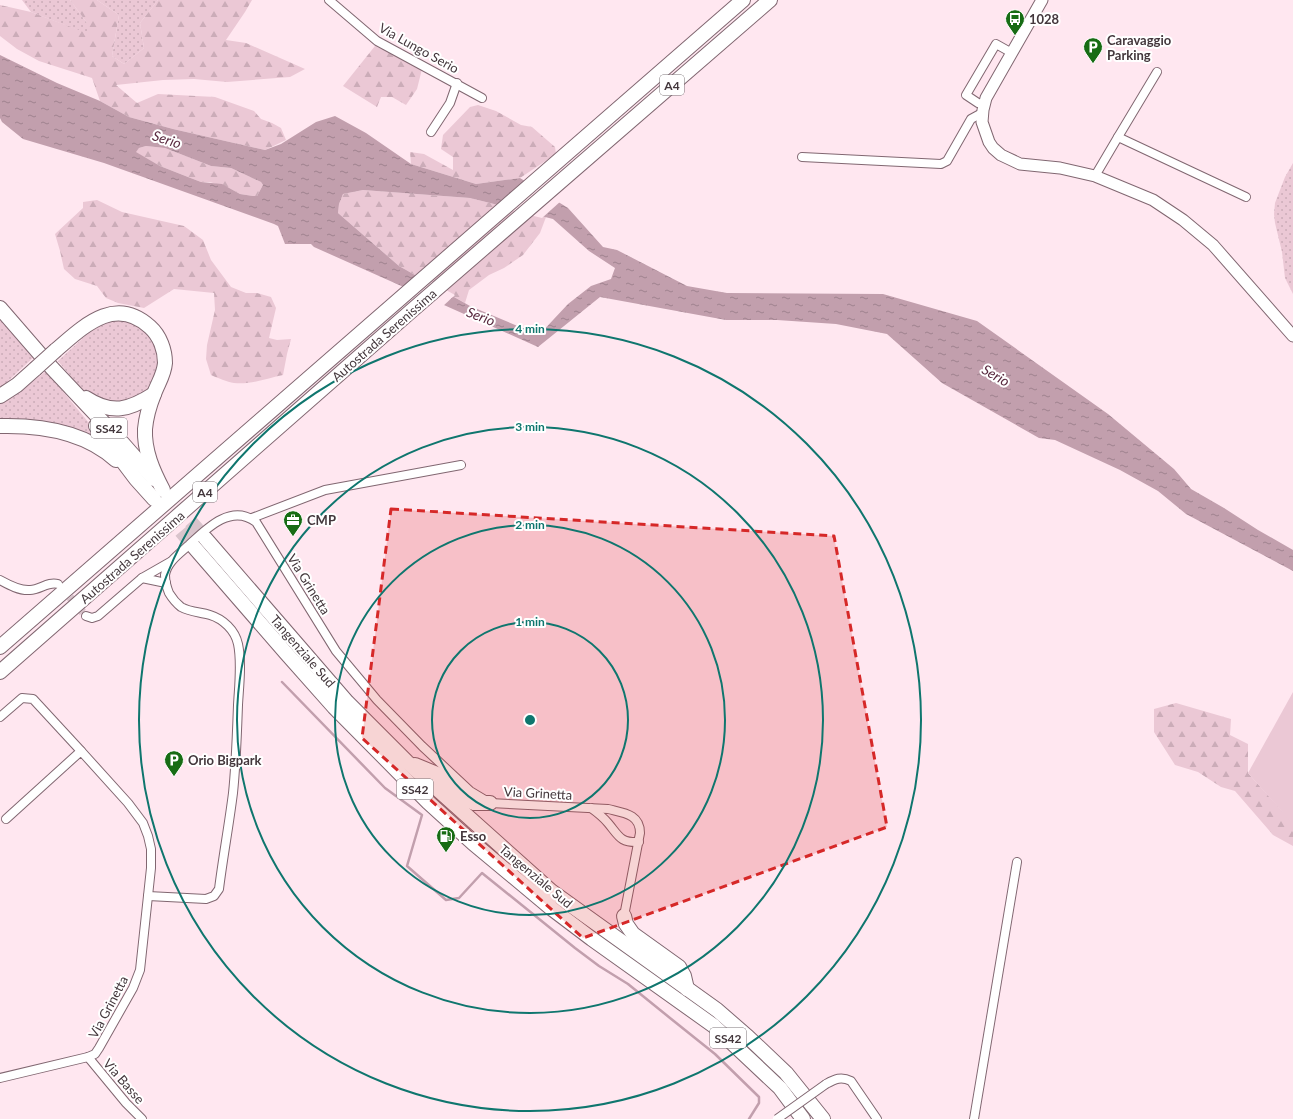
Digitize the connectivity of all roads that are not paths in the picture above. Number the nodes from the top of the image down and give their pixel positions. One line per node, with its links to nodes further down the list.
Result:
1 (329, 0): 7 (street, Via Lungo Serio)
2 (743, 0): 31 (highway, Autostrada Serenissima / A4)
3 (770, 0): 32 (highway, Autostrada Serenissima / A4)
4 (1042, 0): 5 (street)
5 (1012, 53): 9 (street); 9 (street)
6 (1157, 72): 11 (street)
7 (457, 83): 8 (street, Via Lungo Serio); 10 (street)
8 (482, 98)
9 (983, 109): 12 (street); 13 (street)
10 (431, 132)
11 (1118, 137): 13 (street); 14 (street)
12 (802, 157)
13 (1095, 176): 16 (street)
14 (1246, 197)
15 (0, 308): 17 (highway, SS42)
16 (1293, 336)
17 (52, 368): 18 (highway); 22 (highway, SS42); 23 (highway, SS42)
18 (154, 394): 19 (highway, bridge); 23 (highway)
19 (0, 396)
20 (0, 426): 22 (highway)
21 (461, 465): 24 (street)
22 (136, 479): 23 (highway, SS42)
23 (159, 494)
24 (252, 518): 25 (street); 36 (street, Via Grinetta)
25 (170, 562): 26 (street); 28 (street)
26 (142, 578): 28 (street); 30 (street)
27 (0, 580): 29 (street)
28 (166, 583): 41 (street)
29 (58, 584)
30 (86, 616)
31 (0, 647)
32 (0, 672)
33 (0, 717): 34 (street, Via Grinetta)
34 (81, 751): 38 (street); 41 (street, Via Grinetta)
35 (406, 762): 36 (highway); 43 (highway, Tangenziale Sud / SS42); 46 (highway, Tangenziale Sud / SS42)
36 (490, 803): 37 (street, Via Grinetta)
37 (591, 808): 39 (street); 39 (street, Via Grinetta)
38 (6, 819)
39 (639, 842): 42 (street, Via Grinetta)
40 (1018, 862): 53 (street)
41 (148, 896): 44 (street, Via Grinetta)
42 (624, 916): 43 (highway)
43 (687, 989): 51 (highway, Tangenziale Sud / SS42)
44 (88, 1057): 45 (street, Via Grinetta); 47 (street, Via Basse)
45 (0, 1078)
46 (780, 1088): 49 (highway); 50 (highway, Tangenziale Sud / SS42)
47 (142, 1119)
48 (777, 1119): 52 (street, bridge)
49 (792, 1119)
50 (803, 1119)
51 (823, 1119)
52 (877, 1119)
53 (974, 1119)

